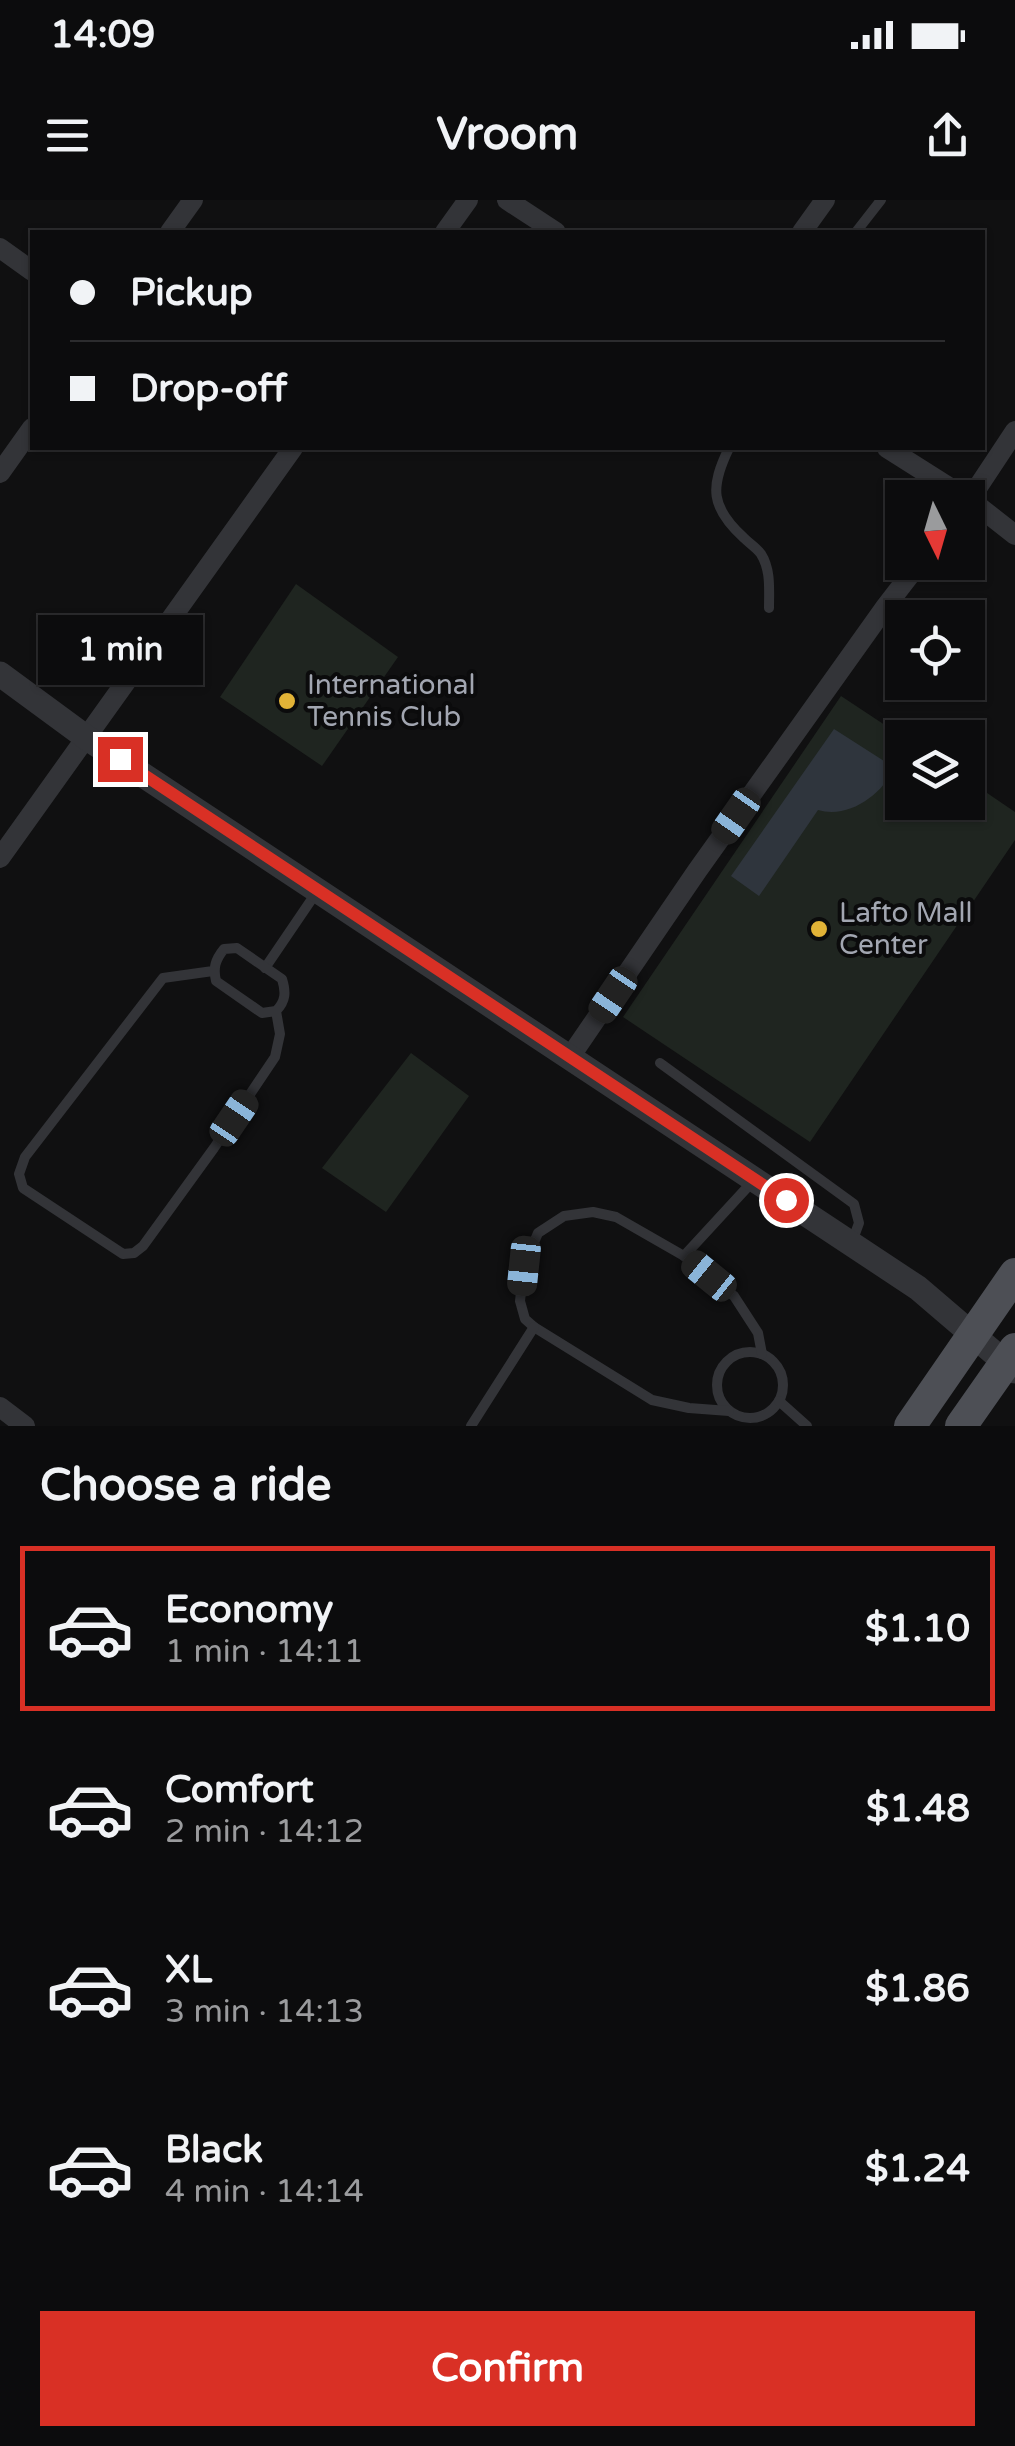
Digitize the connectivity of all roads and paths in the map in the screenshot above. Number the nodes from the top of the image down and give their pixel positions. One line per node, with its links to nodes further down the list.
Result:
1 (194, 200): 6 (street)
2 (468, 200): 7 (street)
3 (508, 200): 8 (street)
4 (825, 200): 9 (street)
5 (881, 200): 10 (lane)
6 (172, 230)
7 (446, 230)
8 (553, 230)
9 (803, 230)
10 (858, 230)
11 (0, 248): 12 (street)
12 (30, 270)
13 (30, 431): 18 (street)
14 (1015, 431): 20 (street)
15 (292, 450): 26 (street)
16 (729, 450): 24 (lane)
17 (890, 450): 19 (street)
18 (0, 474)
19 (938, 480)
20 (981, 480)
21 (985, 512): 22 (street)
22 (1015, 536)
23 (906, 580): 32 (street)
24 (769, 608)
25 (0, 674): 26 (street)
26 (87, 738): 27 (street); 28 (street)
27 (0, 858)
28 (318, 890): 29 (lane); 32 (street)
29 (265, 968): 30 (lane); 31 (lane)
30 (213, 971): 31 (lane); 31 (lane)
31 (276, 1011)
32 (570, 1057): 34 (street)
33 (660, 1063): 35 (lane)
34 (754, 1179): 35 (street); 36 (lane)
35 (851, 1244): 39 (street)
36 (684, 1256): 38 (lane); 40 (lane)
37 (1015, 1274): 39 (main road)
38 (534, 1328): 44 (lane); 46 (lane)
39 (972, 1335): 41 (street); 48 (main road)
40 (762, 1354): 42 (lane); 44 (lane)
41 (1012, 1361): 49 (main road)
42 (779, 1402): 44 (lane); 47 (lane)
43 (0, 1408): 45 (street)
44 (729, 1411)
45 (24, 1426)
46 (471, 1426)
47 (807, 1426)
48 (910, 1426)
49 (961, 1426)

